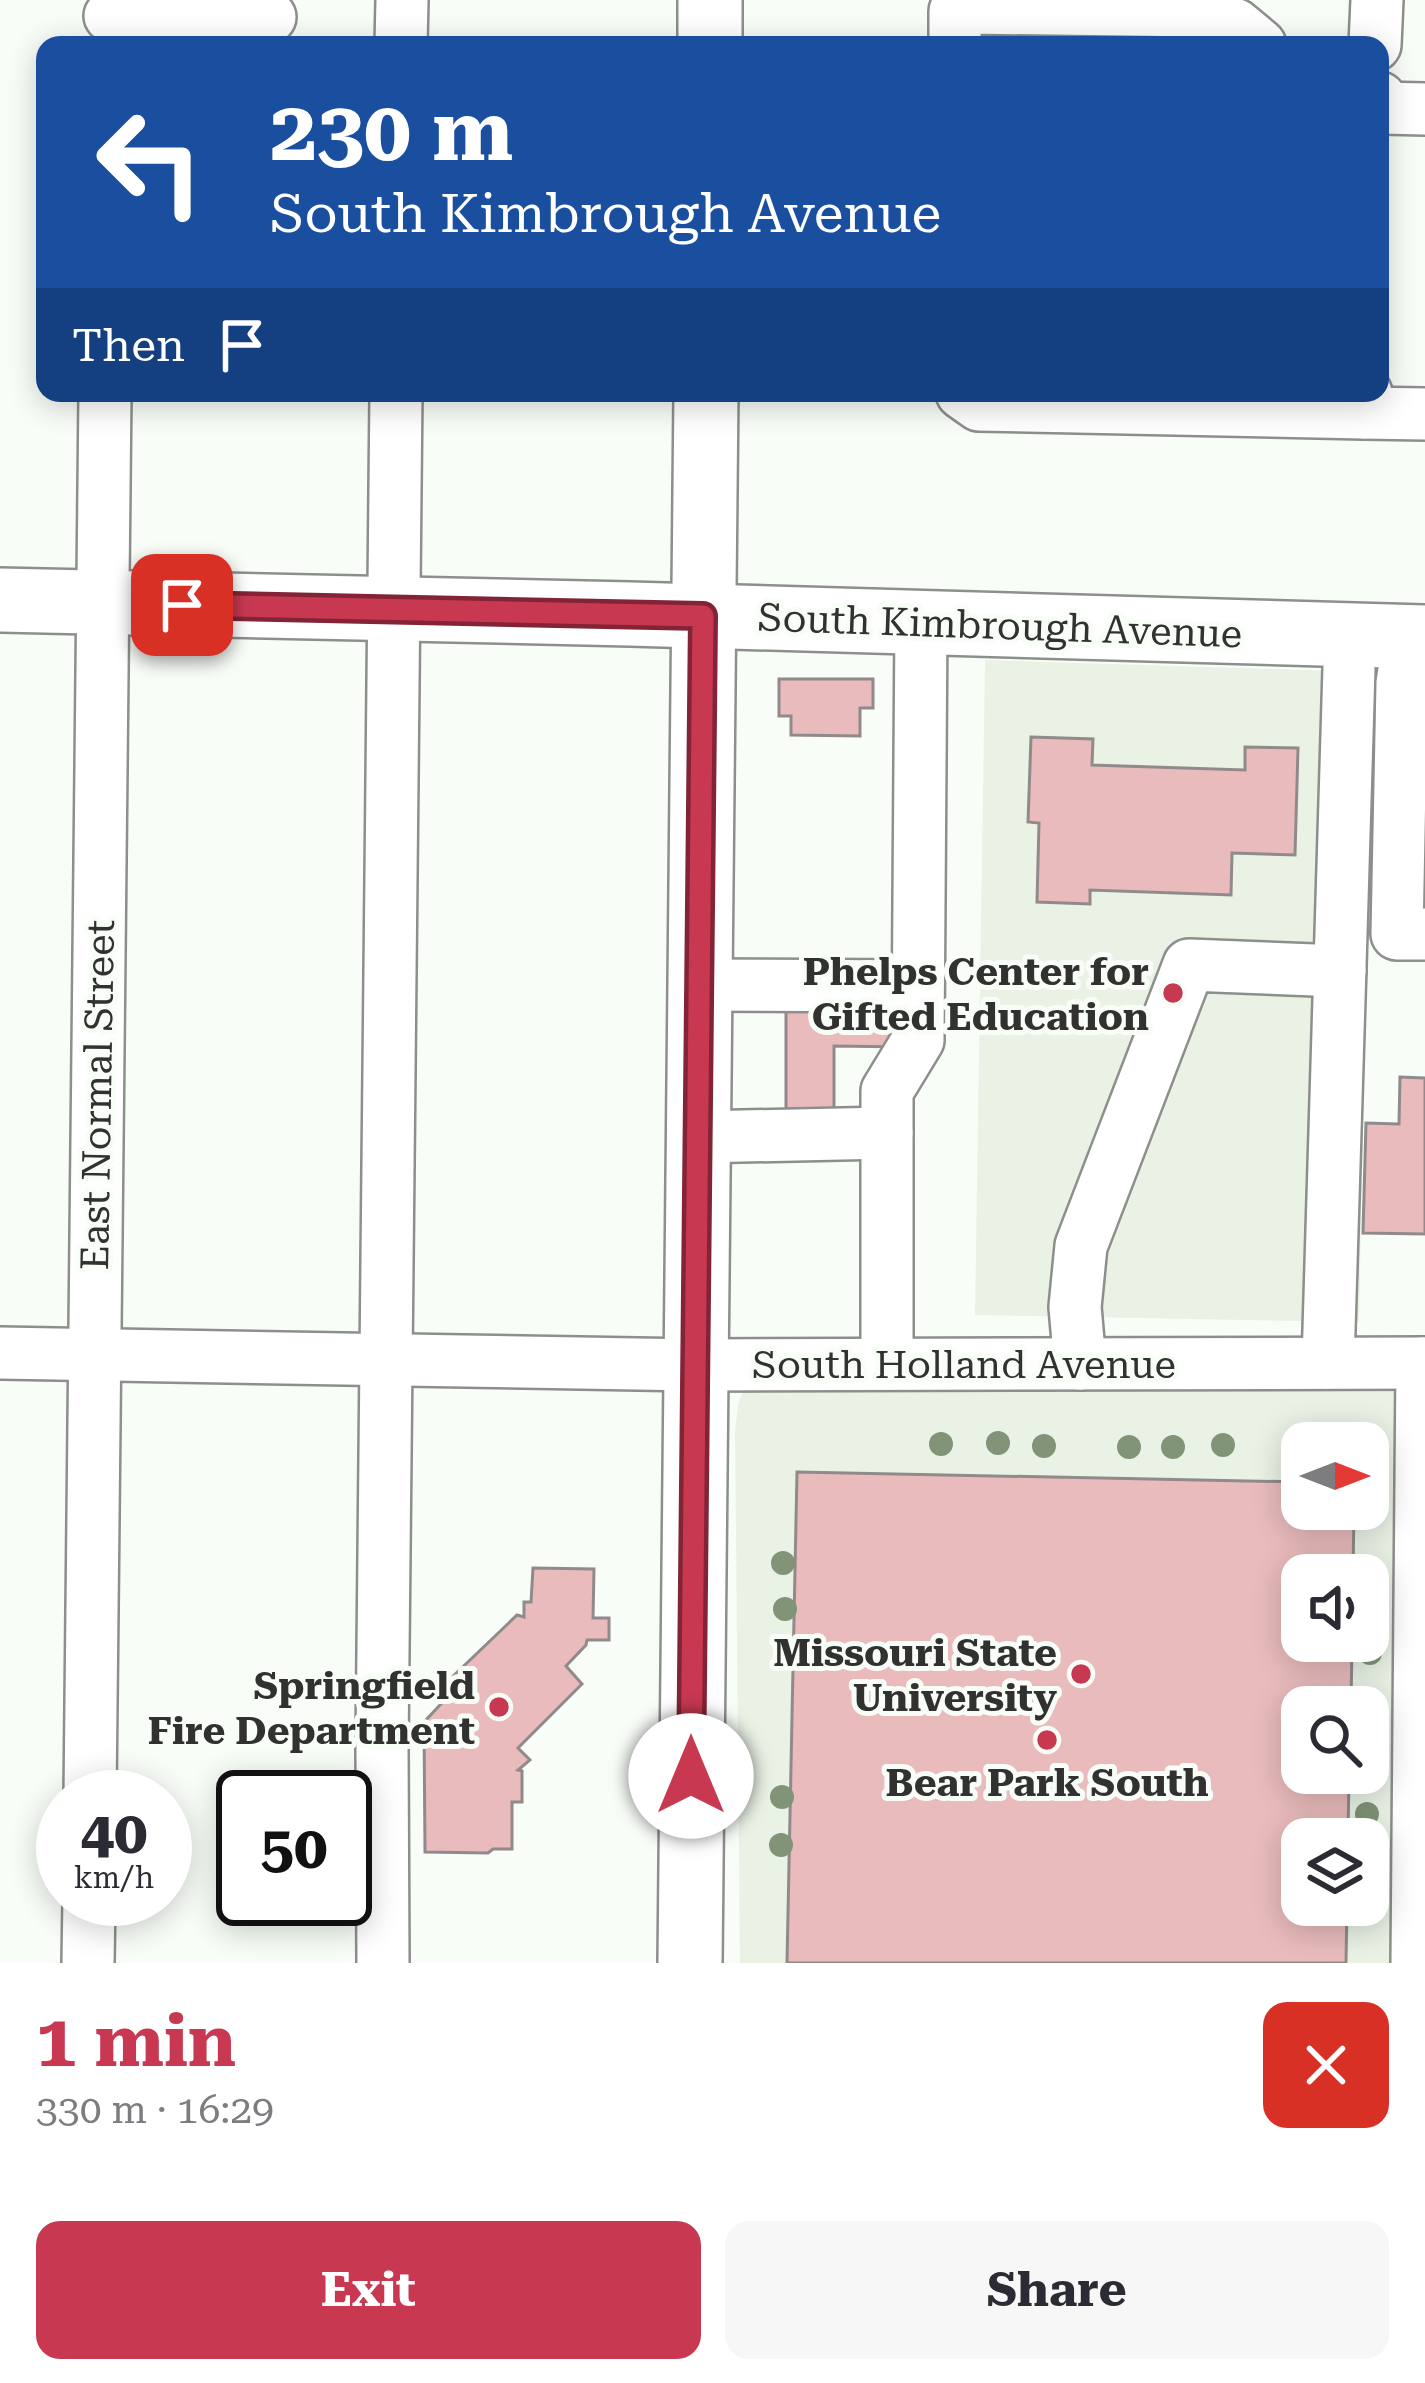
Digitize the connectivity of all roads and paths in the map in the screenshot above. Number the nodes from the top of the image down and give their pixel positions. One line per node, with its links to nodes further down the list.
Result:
1 (402, 0): 6 (street)
2 (710, 0): 7 (main road)
3 (1377, 0): 10 (street)
4 (270, 17): 5 (street)
5 (110, 20)
6 (401, 36)
7 (710, 36)
8 (955, 36): 9 (street)
9 (1249, 36)
10 (1375, 36)
11 (105, 402): 18 (street, East Normal Street)
12 (396, 402): 19 (street)
13 (706, 402): 20 (main road)
14 (974, 402): 15 (street)
15 (1365, 403): 16 (street)
16 (1425, 414)
17 (0, 600): 18 (main road, South Kimbrough Avenue)
18 (102, 603): 19 (main road, South Kimbrough Avenue); 30 (street, East Normal Street)
19 (394, 608): 20 (main road, South Kimbrough Avenue); 31 (street)
20 (703, 616): 21 (main road, South Kimbrough Avenue); 25 (main road)
21 (921, 622): 22 (main road, South Kimbrough Avenue); 26 (street)
22 (1395, 636): 23 (street); 24 (street)
23 (1425, 934)
24 (1340, 971): 34 (street); 35 (street)
25 (699, 985): 26 (street); 28 (main road)
26 (918, 986): 27 (street)
27 (887, 1132): 28 (street); 33 (street)
28 (697, 1137): 36 (main road)
29 (0, 1353): 30 (street, South Holland Avenue)
30 (94, 1355): 31 (street, South Holland Avenue); 37 (street, East Normal Street)
31 (388, 1360): 36 (street, South Holland Avenue); 40 (street)
32 (1424, 1363): 35 (street, South Holland Avenue); 42 (street)
33 (887, 1364): 34 (street, South Holland Avenue); 36 (street, South Holland Avenue)
34 (1080, 1364): 35 (street, South Holland Avenue)
35 (1328, 1364)
36 (695, 1365): 41 (main road)
37 (90, 1770)
38 (89, 1926): 39 (street)
39 (88, 1963)
40 (383, 1963)
41 (690, 1963)
42 (1417, 1963)

